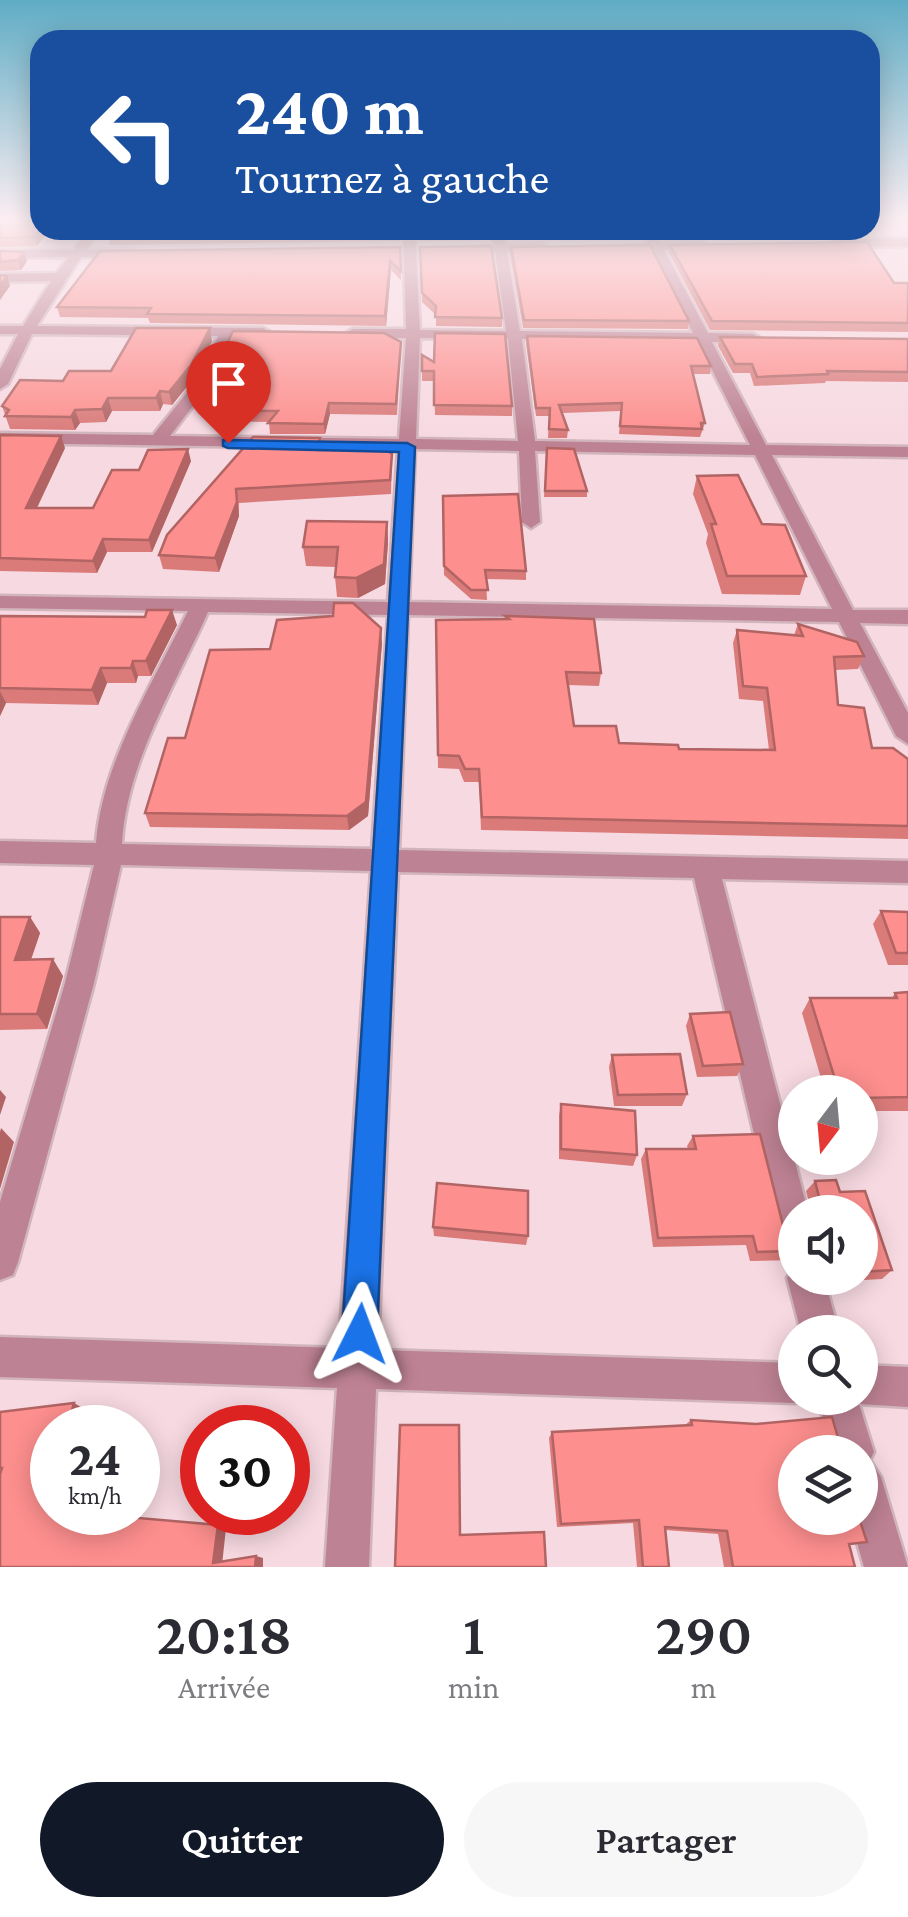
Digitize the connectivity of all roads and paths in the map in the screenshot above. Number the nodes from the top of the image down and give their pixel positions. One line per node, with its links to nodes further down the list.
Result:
1 (50, 291): 6 (street)
2 (411, 291): 10 (street)
3 (508, 291): 11 (street)
4 (678, 291): 12 (street)
5 (0, 330): 6 (street)
6 (27, 330): 7 (street); 14 (street)
7 (227, 332): 8 (street); 17 (street)
8 (283, 333)
9 (339, 333): 10 (street)
10 (413, 334): 11 (street); 18 (street)
11 (516, 336): 12 (street); 20 (street)
12 (702, 338): 13 (street); 19 (street)
13 (773, 338)
14 (5, 363): 15 (street)
15 (0, 384)
16 (0, 438): 17 (street)
17 (156, 441): 18 (street)
18 (407, 447): 20 (street); 25 (street)
19 (759, 448): 20 (street); 21 (street); 26 (street)
20 (528, 449): 22 (street)
21 (908, 452)
22 (531, 522)
23 (0, 602): 24 (street)
24 (201, 605): 25 (street); 30 (street)
25 (398, 608): 26 (street); 31 (street)
26 (846, 616): 27 (street); 28 (street)
27 (908, 617)
28 (908, 736)
29 (0, 852): 30 (street)
30 (109, 854): 31 (street); 35 (street)
31 (385, 860): 32 (street); 37 (street)
32 (705, 868): 33 (street); 34 (street)
33 (908, 872)
34 (786, 1195)
35 (0, 1262)
36 (0, 1357): 37 (street)
37 (358, 1369): 38 (street); 42 (street)
38 (778, 1382)
39 (878, 1386): 40 (street)
40 (908, 1387)
41 (877, 1535): 43 (street)
42 (347, 1567)
43 (886, 1567)

